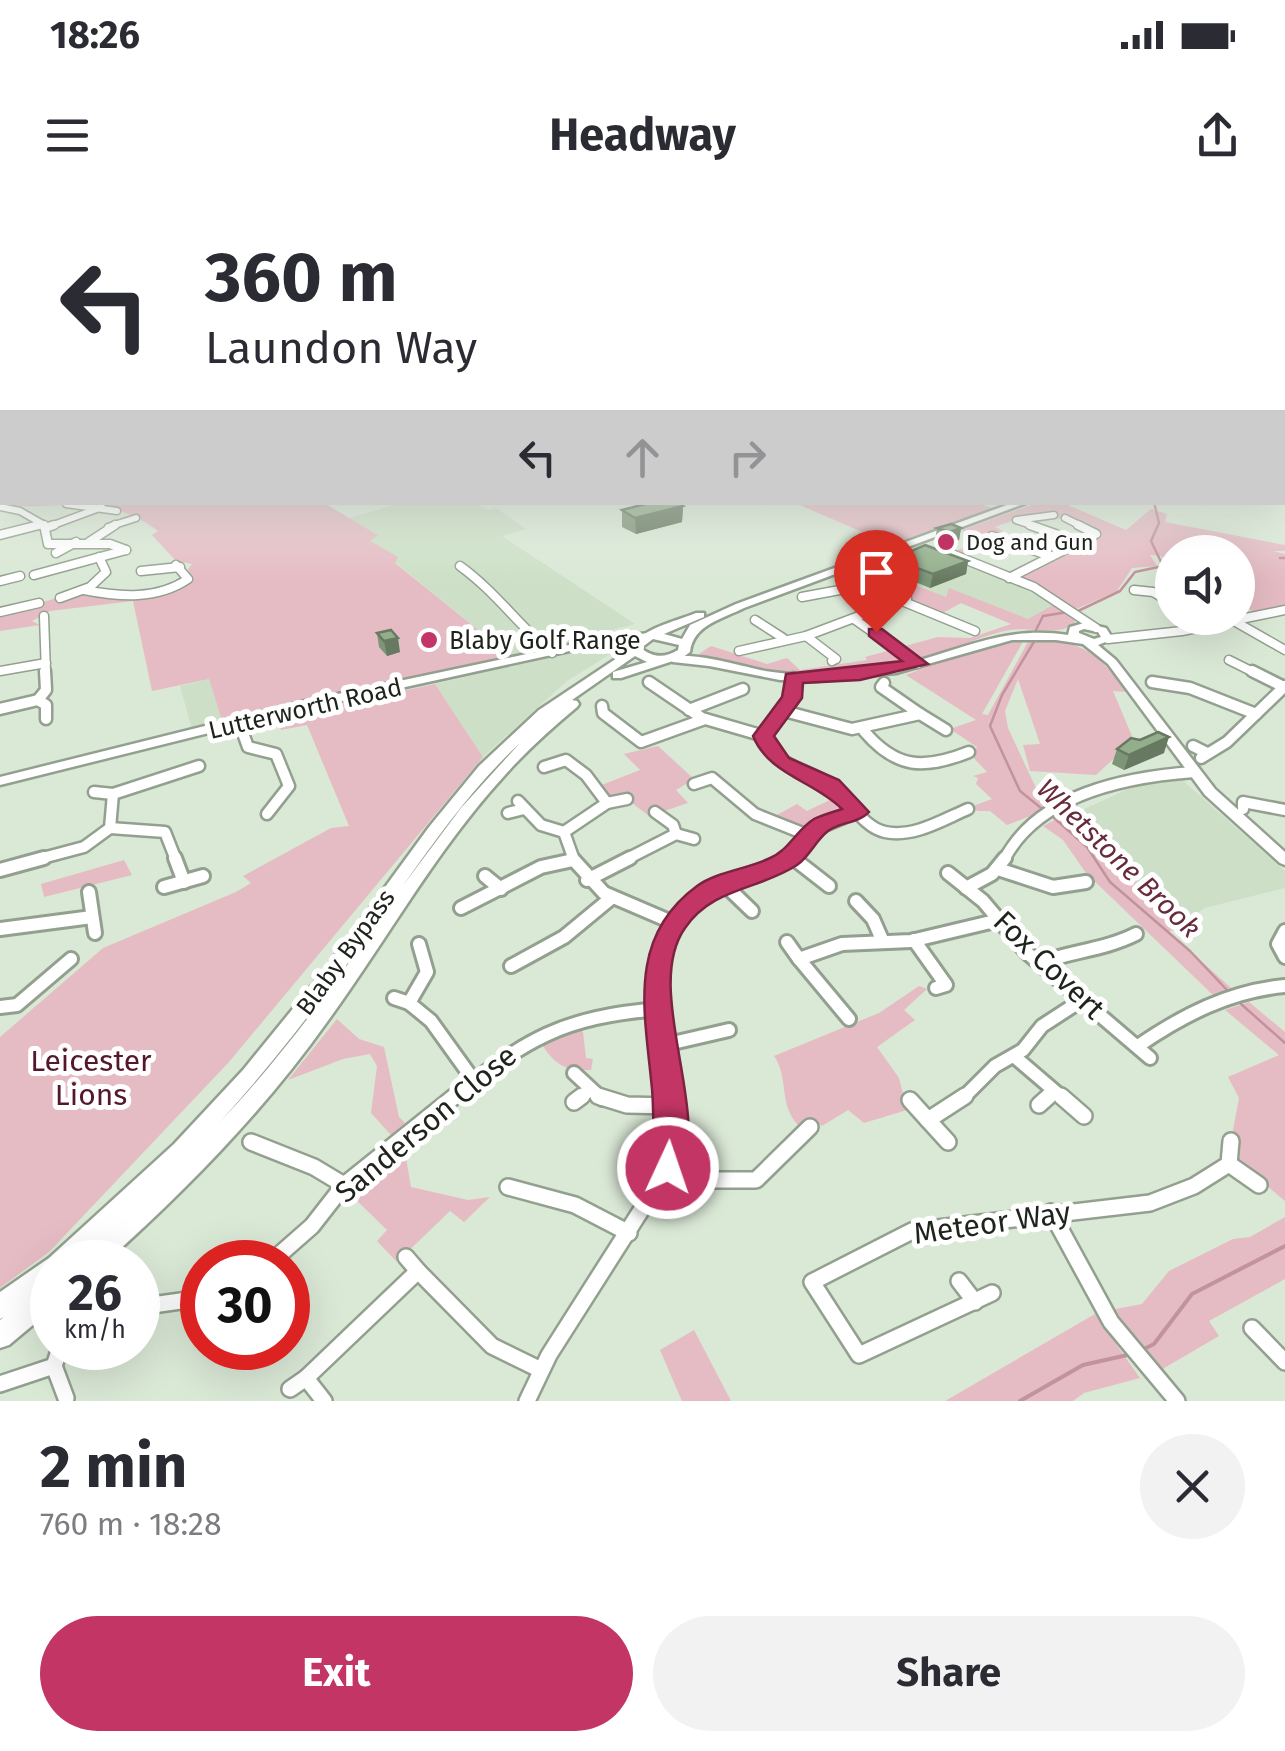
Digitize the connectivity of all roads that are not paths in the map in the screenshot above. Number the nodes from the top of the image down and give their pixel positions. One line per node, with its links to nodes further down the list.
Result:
1 (78, 505): 4 (street)
2 (1017, 505): 21 (main road)
3 (0, 507): 9 (street)
4 (102, 507): 5 (street); 9 (street)
5 (117, 511)
6 (1054, 515): 14 (street)
7 (136, 518): 13 (street)
8 (1065, 518): 14 (street)
9 (45, 525): 11 (street); 12 (street)
10 (992, 536): 17 (street)
11 (1, 537)
12 (76, 542): 13 (street); 16 (street)
13 (90, 542): 18 (street)
14 (1078, 542): 17 (street)
15 (942, 550): 24 (street)
16 (56, 553)
17 (1050, 556): 24 (street)
18 (99, 557): 23 (street); 27 (street)
19 (460, 566): 56 (street)
20 (141, 571): 27 (street)
21 (834, 571): 45 (main road, Blaby Bypass); 52 (main road)
22 (20, 576): 25 (street)
23 (34, 576)
24 (1010, 578): 39 (street)
25 (0, 581)
26 (1135, 587): 28 (street)
27 (84, 590): 30 (street)
28 (1155, 594)
29 (808, 596): 32 (street)
30 (60, 598)
31 (39, 603): 34 (street)
32 (886, 606): 36 (street); 41 (street)
33 (1285, 610): 35 (street)
34 (0, 612)
35 (1255, 616)
36 (854, 618): 47 (street); 62 (street)
37 (41, 619): 60 (street)
38 (755, 620): 48 (street)
39 (1075, 624): 40 (street); 43 (street); 51 (street)
40 (1097, 628): 46 (street); 50 (street)
41 (976, 632)
42 (1155, 632): 46 (street)
43 (1042, 633): 51 (street); 62 (street)
44 (1255, 633): 54 (street)
45 (651, 635): 49 (street, Lutterworth Road); 52 (main road); 53 (main road, Blaby Bypass)
46 (1132, 635): 50 (street)
47 (806, 636): 48 (street); 58 (street)
48 (783, 638): 55 (street)
49 (611, 639): 53 (street); 56 (street, Lutterworth Road)
50 (1108, 639): 51 (street); 59 (street)
51 (1086, 641): 59 (street)
52 (685, 645): 57 (main road); 61 (street)
53 (634, 650): 57 (main road); 180 (main road, Blaby Bypass)
54 (1285, 650)
55 (744, 652)
56 (552, 653): 84 (street, Lutterworth Road)
57 (670, 659): 61 (street); 181 (main road, Blaby Bypass)
58 (837, 660)
59 (1112, 662): 90 (street)
60 (46, 663): 64 (street); 74 (street)
61 (712, 664): 66 (street)
62 (918, 664): 66 (street)
63 (1231, 665): 71 (street)
64 (0, 671)
65 (1187, 677): 67 (street)
66 (793, 678): 78 (street)
67 (1172, 679): 69 (street); 81 (street)
68 (649, 682): 77 (street)
69 (1152, 682)
70 (880, 685): 80 (street)
71 (1284, 686): 73 (street)
72 (742, 689): 77 (street)
73 (1272, 696): 75 (street); 81 (street)
74 (38, 700): 76 (street); 82 (street)
75 (1285, 700)
76 (0, 709)
77 (689, 710): 83 (street)
78 (784, 711): 86 (street); 87 (street)
79 (600, 712): 83 (street)
80 (920, 714): 85 (street); 86 (street)
81 (1256, 714): 90 (street)
82 (43, 716)
83 (706, 719): 87 (street)
84 (239, 722): 93 (street, Lutterworth Road); 98 (street)
85 (946, 730)
86 (864, 731): 89 (street)
87 (764, 736): 104 (street)
88 (1193, 746): 90 (street)
89 (967, 756)
90 (1201, 761): 113 (street); 115 (street)
91 (198, 766): 96 (street)
92 (544, 766): 99 (street)
93 (0, 781)
94 (694, 784): 109 (street)
95 (94, 792): 96 (street)
96 (114, 794): 106 (street)
97 (627, 799): 99 (street)
98 (259, 802)
99 (608, 803): 107 (street)
100 (1244, 809): 102 (street)
101 (959, 810): 104 (street)
102 (1285, 810)
103 (655, 812): 108 (street)
104 (858, 812): 109 (street)
105 (508, 814): 107 (street)
106 (110, 828): 114 (street); 120 (street)
107 (564, 832): 112 (street)
108 (676, 834): 110 (street); 119 (street)
109 (810, 836): 111 (street)
110 (694, 839)
111 (792, 857): 122 (street); 123 (street)
112 (573, 860): 119 (street); 126 (street)
113 (1285, 860)
114 (0, 870)
115 (1001, 870): 121 (street); 125 (street)
116 (948, 873): 125 (street, Fox Covert)
117 (203, 876): 120 (street)
118 (486, 876): 126 (street)
119 (587, 880): 128 (street)
120 (184, 882): 124 (street)
121 (1086, 882)
122 (723, 883): 131 (street); 134 (street)
123 (829, 886)
124 (164, 887)
125 (966, 888): 133 (street, Fox Covert)
126 (501, 889): 130 (street)
127 (88, 892): 132 (street)
128 (610, 899): 134 (street); 145 (street)
129 (878, 904): 141 (street)
130 (460, 908)
131 (752, 910)
132 (92, 917): 135 (street); 137 (street)
133 (998, 920): 139 (street); 147 (street, Fox Covert)
134 (674, 923): 154 (street)
135 (0, 928)
136 (1285, 931): 143 (street)
137 (95, 932)
138 (1136, 934): 147 (street)
139 (914, 940): 141 (street); 149 (street)
140 (786, 942): 146 (street)
141 (882, 942): 146 (street)
142 (419, 944): 152 (street)
143 (1285, 956)
144 (71, 958): 153 (street)
145 (516, 959)
146 (798, 959): 155 (street)
147 (1039, 963): 151 (street, Fox Covert)
148 (1285, 986): 158 (street)
149 (936, 988)
150 (394, 998): 152 (street)
151 (1082, 1000): 158 (street, Fox Covert); 159 (street)
152 (409, 1002): 162 (street)
153 (0, 1007)
154 (659, 1010): 157 (street); 162 (street, Sanderson Close)
155 (849, 1019)
156 (729, 1030): 157 (street)
157 (664, 1045): 166 (street)
158 (1138, 1046): 160 (street, Fox Covert)
159 (1015, 1057): 163 (street); 168 (street)
160 (1150, 1058)
161 (574, 1073): 166 (street)
162 (472, 1078): 175 (street, Sanderson Close)
163 (1054, 1092): 165 (street); 167 (street)
164 (910, 1100): 168 (street)
165 (1039, 1105)
166 (669, 1106): 174 (street)
167 (1084, 1116)
168 (928, 1120): 172 (street)
169 (801, 1130): 174 (street)
170 (1231, 1140): 173 (street)
171 (251, 1142): 175 (street)
172 (948, 1142)
173 (1229, 1164): 177 (street); 178 (street, Meteor Way)
174 (668, 1168): 179 (street)
175 (344, 1185): 182 (street, Sanderson Close)
176 (504, 1185): 179 (street)
177 (1260, 1185)
178 (1051, 1212): 188 (street, Meteor Way); 203 (street)
179 (629, 1233): 196 (street)
180 (83, 1240)
181 (114, 1240)
182 (296, 1240)
183 (406, 1256): 184 (street)
184 (418, 1271): 196 (street); 197 (street)
185 (959, 1280): 188 (street)
186 (30, 1285): 189 (main road)
187 (992, 1294): 188 (street, Meteor Way)
188 (975, 1302)
189 (0, 1308)
190 (30, 1312): 192 (main road)
191 (1252, 1328): 193 (street)
192 (0, 1336)
193 (1285, 1362)
194 (42, 1370): 198 (street)
195 (56, 1370): 200 (street)
196 (540, 1370): 202 (street)
197 (306, 1378): 199 (street); 201 (street)
198 (0, 1384)
199 (290, 1389)
200 (66, 1398)
201 (324, 1401)
202 (527, 1401)
203 (1177, 1401)

